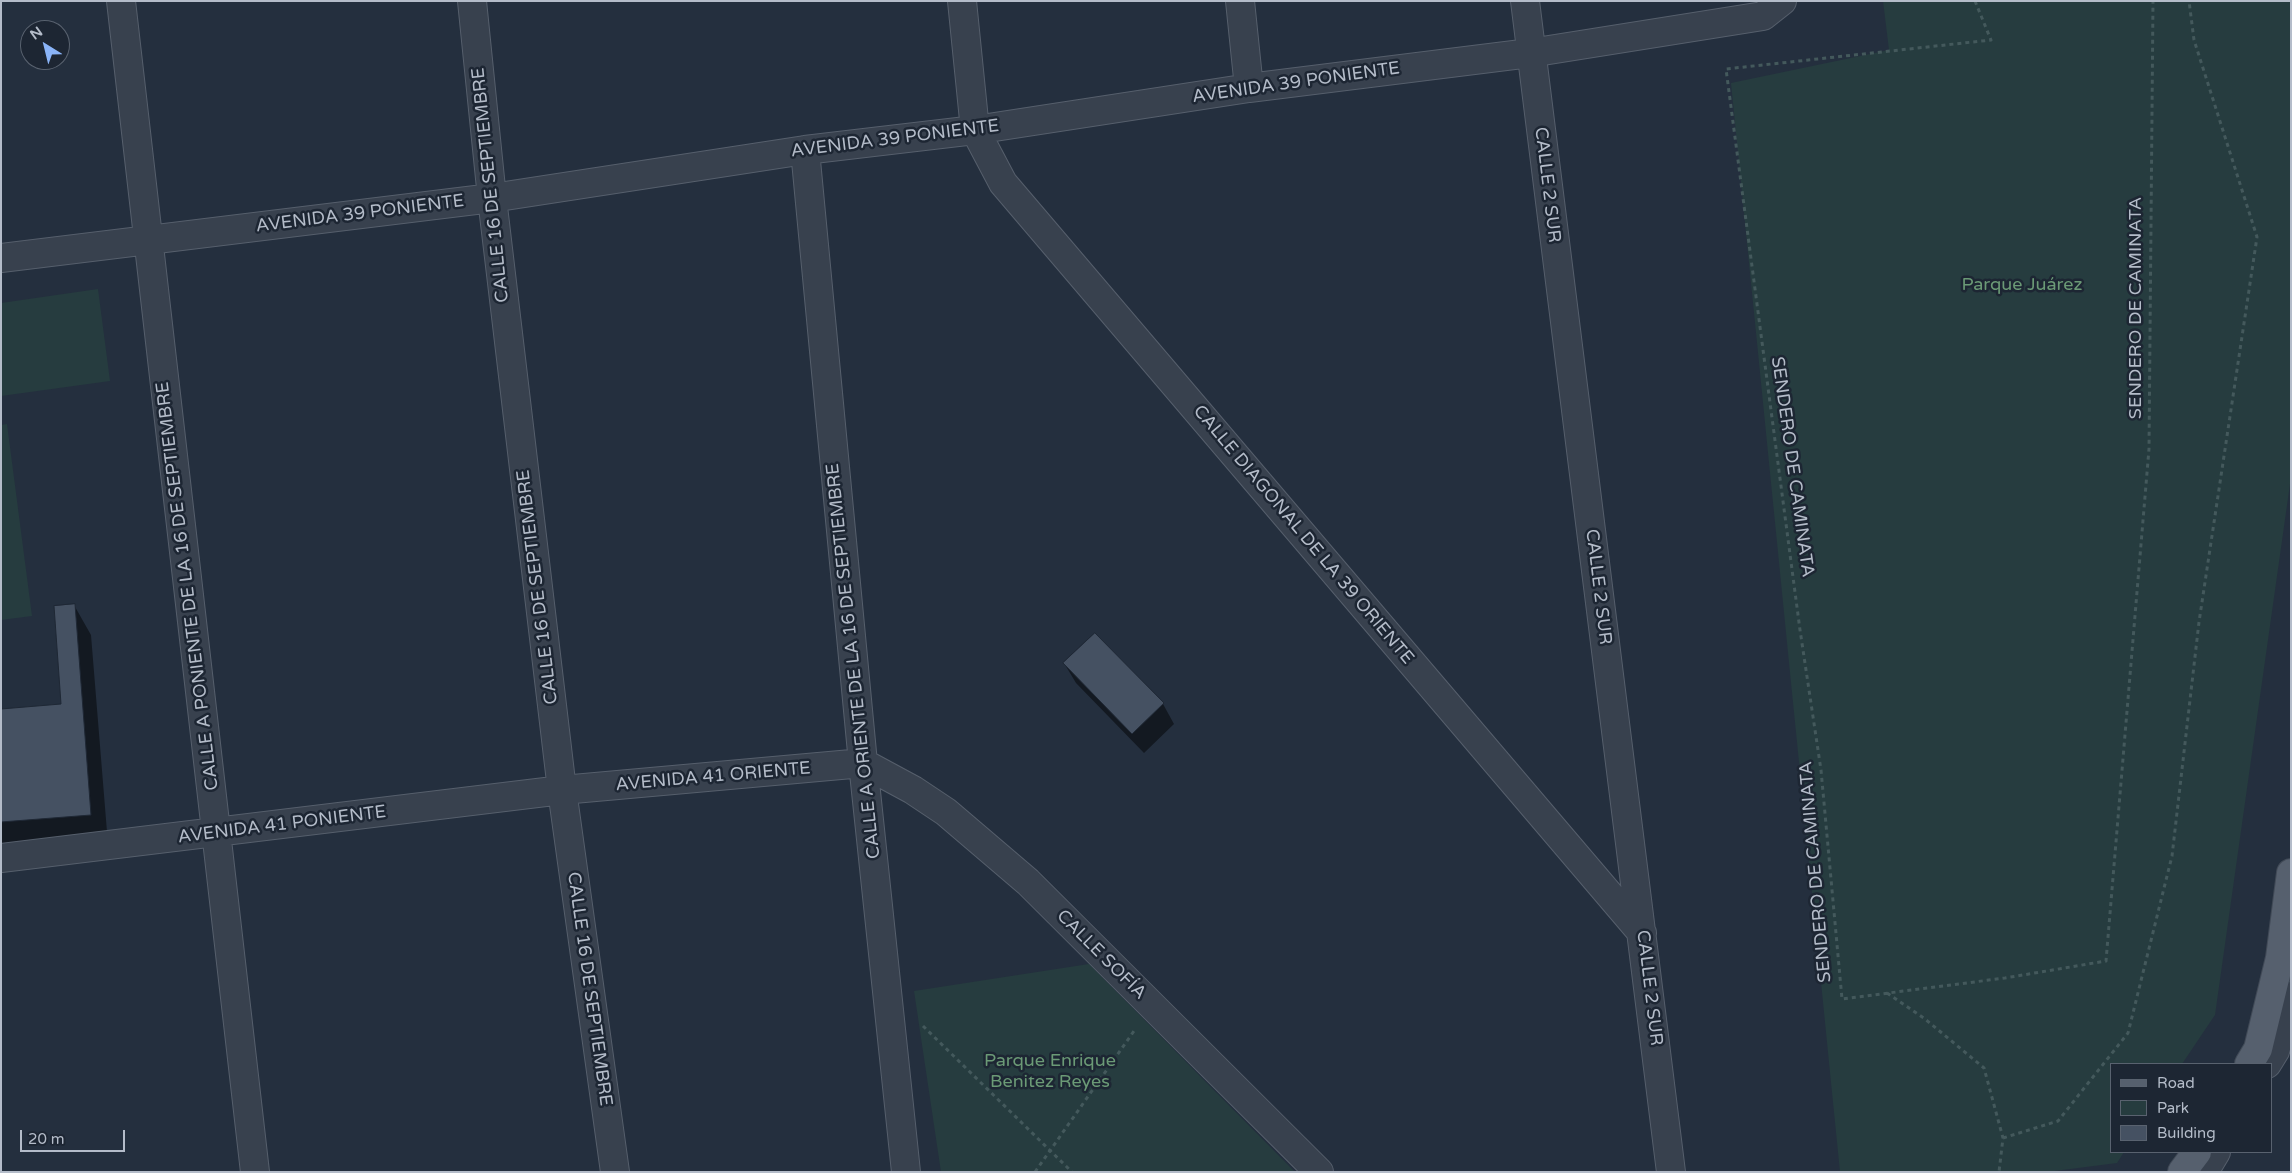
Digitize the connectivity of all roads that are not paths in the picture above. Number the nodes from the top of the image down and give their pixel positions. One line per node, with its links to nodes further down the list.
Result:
1 (121, 1): 12 (street, CALLE A PONIENTE DE LA 16 DE SEPTIEMBRE)
2 (472, 1): 11 (street, CALLE 16 DE SEPTIEMBRE)
3 (962, 1): 9 (street)
4 (1240, 1): 8 (street)
5 (1525, 1): 7 (street, CALLE 2 SUR)
6 (1782, 1): 7 (street, AVENIDA 39 PONIENTE)
7 (1530, 53): 8 (street, AVENIDA 39 PONIENTE); 19 (street, CALLE 2 SUR)
8 (1249, 88): 9 (street, AVENIDA 39 PONIENTE)
9 (975, 130): 10 (street, AVENIDA 39 PONIENTE); 19 (street, CALLE DIAGONAL DE LA 39 ORIENTE)
10 (805, 150): 11 (street, AVENIDA 39 PONIENTE); 14 (street, CALLE A ORIENTE DE LA 16 DE SEPTIEMBRE)
11 (492, 198): 12 (street, AVENIDA 39 PONIENTE); 15 (street, CALLE 16 DE SEPTIEMBRE)
12 (148, 240): 13 (street, AVENIDA 39 PONIENTE); 16 (street, CALLE A PONIENTE DE LA 16 DE SEPTIEMBRE)
13 (1, 258)
14 (863, 763): 15 (street, AVENIDA 41 ORIENTE); 27 (street, CALLE A ORIENTE DE LA 16 DE SEPTIEMBRE); 28 (street, CALLE SOFÍA)
15 (562, 790): 16 (street, AVENIDA 41 PONIENTE); 26 (street, CALLE 16 DE SEPTIEMBRE)
16 (217, 833): 17 (street, AVENIDA 41 PONIENTE); 25 (street, CALLE A PONIENTE DE LA 16 DE SEPTIEMBRE)
17 (1, 858)
18 (2291, 873): 21 (main road)
19 (1642, 933): 29 (street, CALLE 2 SUR)
20 (2291, 996): 22 (street)
21 (2250, 1063)
22 (2268, 1063)
23 (2195, 1153): 30 (main road)
24 (2215, 1153): 31 (street)
25 (255, 1172)
26 (614, 1172)
27 (906, 1172)
28 (1319, 1172)
29 (1671, 1172)
30 (2182, 1172)
31 (2204, 1172)

